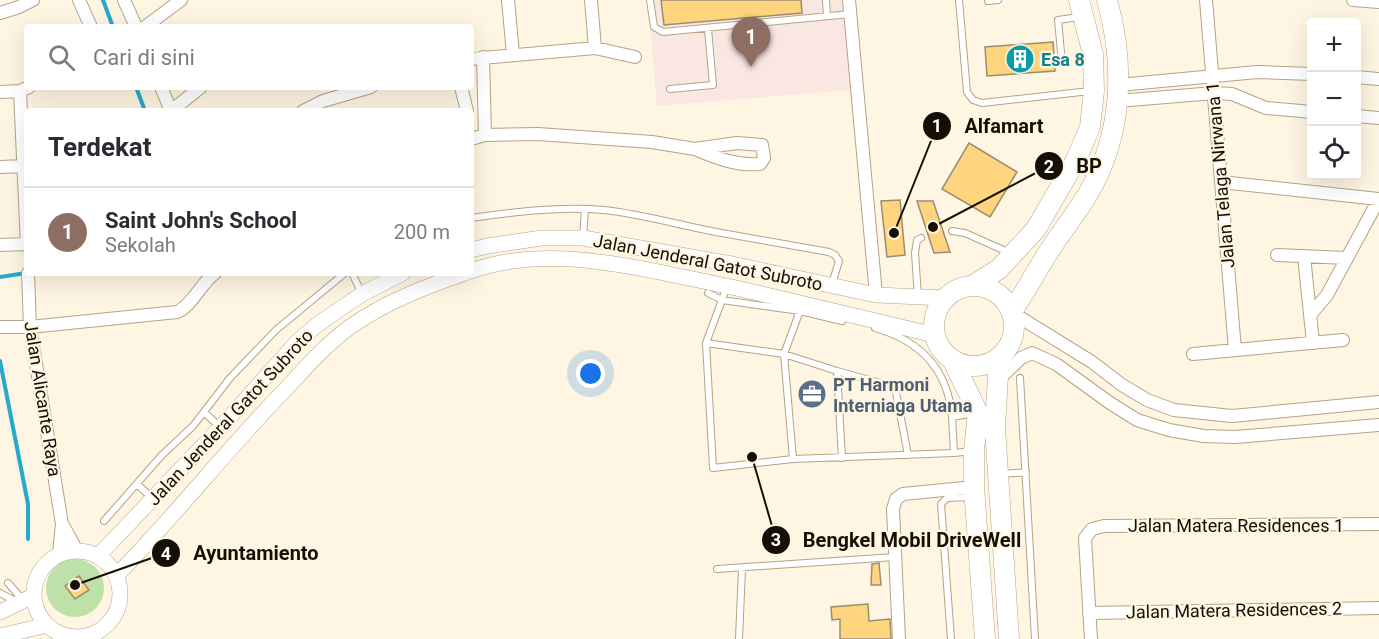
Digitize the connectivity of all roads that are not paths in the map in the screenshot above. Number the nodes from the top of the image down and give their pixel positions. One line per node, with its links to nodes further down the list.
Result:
1 (33, 0): 18 (street)
2 (79, 0): 21 (street)
3 (124, 0): 22 (street)
4 (181, 0): 23 (street)
5 (508, 0): 26 (street)
6 (591, 0): 25 (street)
7 (650, 0): 24 (lane)
8 (826, 0): 20 (lane)
9 (849, 0): 19 (street)
10 (958, 0): 41 (lane)
11 (998, 0): 15 (lane)
12 (1107, 0): 43 (main road)
13 (1206, 0): 31 (street, Jalan Telaga Nirwana 1)
14 (1356, 0): 16 (street)
15 (988, 1)
16 (1379, 2)
17 (1081, 8): 29 (lane); 41 (main road)
18 (0, 13)
19 (850, 14): 20 (lane); 84 (street)
20 (827, 16): 24 (lane)
21 (91, 24)
22 (135, 24)
23 (149, 24)
24 (708, 28): 35 (lane)
25 (595, 48): 26 (street); 27 (street)
26 (513, 54): 28 (street)
27 (635, 57)
28 (477, 58): 53 (street)
29 (1062, 63)
30 (1307, 74): 31 (street)
31 (1212, 76): 43 (street); 44 (street, Jalan Telaga Nirwana 1)
32 (1361, 77): 33 (street)
33 (1379, 79)
34 (24, 89): 42 (street)
35 (670, 89)
36 (25, 90): 45 (street)
37 (162, 90): 46 (street)
38 (197, 90): 47 (street)
39 (361, 90): 48 (street)
40 (462, 90): 49 (street)
41 (1094, 91): 67 (main road)
42 (0, 92)
43 (1119, 93): 44 (street); 88 (main road)
44 (1214, 93): 50 (street); 57 (street, Jalan Telaga Nirwana 1)
45 (25, 108)
46 (170, 108)
47 (175, 108)
48 (310, 108)
49 (466, 108)
50 (1307, 112)
51 (1361, 116): 52 (street)
52 (1379, 118)
53 (475, 134): 54 (street)
54 (695, 149): 54 (street)
55 (24, 166): 56 (street)
56 (0, 167)
57 (1221, 182): 58 (street); 96 (street, Jalan Telaga Nirwana 1)
58 (1379, 199): 70 (street)
59 (585, 209): 60 (lane); 62 (lane); 79 (lane)
60 (474, 218)
61 (952, 231): 67 (lane)
62 (583, 238): 66 (street, Jalan Jenderal Gatot Subroto); 71 (street, Jalan Jenderal Gatot Subroto)
63 (921, 238): 85 (lane)
64 (0, 245): 65 (street)
65 (24, 245)
66 (474, 249)
67 (1013, 255): 80 (main road)
68 (1277, 255): 69 (street)
69 (1304, 256): 70 (street); 89 (street)
70 (1347, 258): 89 (street)
71 (732, 264): 79 (street, Jalan Jenderal Gatot Subroto); 82 (street)
72 (474, 270): 82 (street, Jalan Jenderal Gatot Subroto)
73 (28, 276): 91 (street, Jalan Alicante Raya)
74 (209, 276): 91 (street)
75 (341, 276): 105 (lane)
76 (353, 276): 83 (lane)
77 (397, 276): 83 (street, Jalan Jenderal Gatot Subroto)
78 (442, 277): 131 (street, Jalan Jenderal Gatot Subroto)
79 (832, 284): 84 (street, Jalan Jenderal Gatot Subroto)
80 (972, 286): 86 (main road); 88 (main road)
81 (708, 293): 82 (lane)
82 (725, 293): 87 (street, Jalan Jenderal Gatot Subroto); 94 (lane)
83 (362, 294): 110 (street, Jalan Jenderal Gatot Subroto)
84 (876, 295): 85 (street, Jalan Jenderal Gatot Subroto)
85 (918, 298): 86 (street, Jalan Jenderal Gatot Subroto)
86 (945, 298): 92 (main road)
87 (801, 307): 92 (street, Jalan Jenderal Gatot Subroto); 97 (lane); 108 (lane)
88 (1011, 312): 99 (main road); 107 (street)
89 (1310, 315): 95 (street)
90 (6, 327): 91 (street)
91 (30, 327): 123 (street, Jalan Alicante Raya)
92 (935, 335): 100 (main road)
93 (1343, 340): 95 (street)
94 (706, 342): 97 (lane); 115 (lane)
95 (1313, 343): 96 (street)
96 (1235, 350): 98 (street)
97 (784, 354): 101 (lane); 115 (lane)
98 (1193, 354)
99 (999, 357): 100 (main road); 103 (main road)
100 (952, 359): 106 (main road)
101 (837, 371): 114 (lane); 116 (lane)
102 (1020, 378): 117 (lane)
103 (998, 381): 111 (street); 118 (main road)
104 (1379, 402): 107 (street)
105 (204, 412): 110 (lane); 119 (lane)
106 (978, 413): 108 (lane); 112 (main road)
107 (1260, 413): 111 (street)
108 (952, 417): 113 (lane)
109 (1379, 425): 111 (street)
110 (221, 427): 121 (street, Jalan Jenderal Gatot Subroto)
111 (1262, 435)
112 (974, 450): 113 (lane); 120 (main road)
113 (954, 453): 114 (lane)
114 (909, 455): 116 (lane)
115 (793, 459): 116 (lane)
116 (842, 459)
117 (1026, 472): 118 (lane); 147 (lane)
118 (998, 474): 140 (main road)
119 (137, 484): 121 (lane); 122 (lane)
120 (974, 492): 128 (street); 142 (main road); 146 (lane)
121 (153, 499): 127 (street, Jalan Jenderal Gatot Subroto)
122 (104, 521)
123 (62, 524): 125 (street, Jalan Alicante Raya); 126 (street, Jalan Alicante Raya)
124 (1379, 524): 137 (street, Jalan Matera Residences 1)
125 (77, 550): 126 (street); 127 (street)
126 (59, 554): 134 (street)
127 (98, 556): 131 (street)
128 (894, 557): 130 (lane); 145 (street)
129 (717, 569): 130 (lane)
130 (741, 569): 144 (lane)
131 (116, 576): 139 (street)
132 (8, 583): 134 (lane)
133 (0, 593): 134 (lane)
134 (25, 600): 136 (street); 138 (street)
135 (1379, 608): 137 (street, Jalan Matera Residences 2)
136 (0, 612)
137 (1089, 613): 148 (street)
138 (47, 625): 141 (street); 143 (street)
139 (99, 635): 143 (street)
140 (1008, 635): 142 (main road)
141 (0, 636)
142 (985, 636)
143 (74, 638)
144 (740, 639)
145 (899, 639)
146 (951, 639)
147 (1035, 639)
148 (1091, 639)

